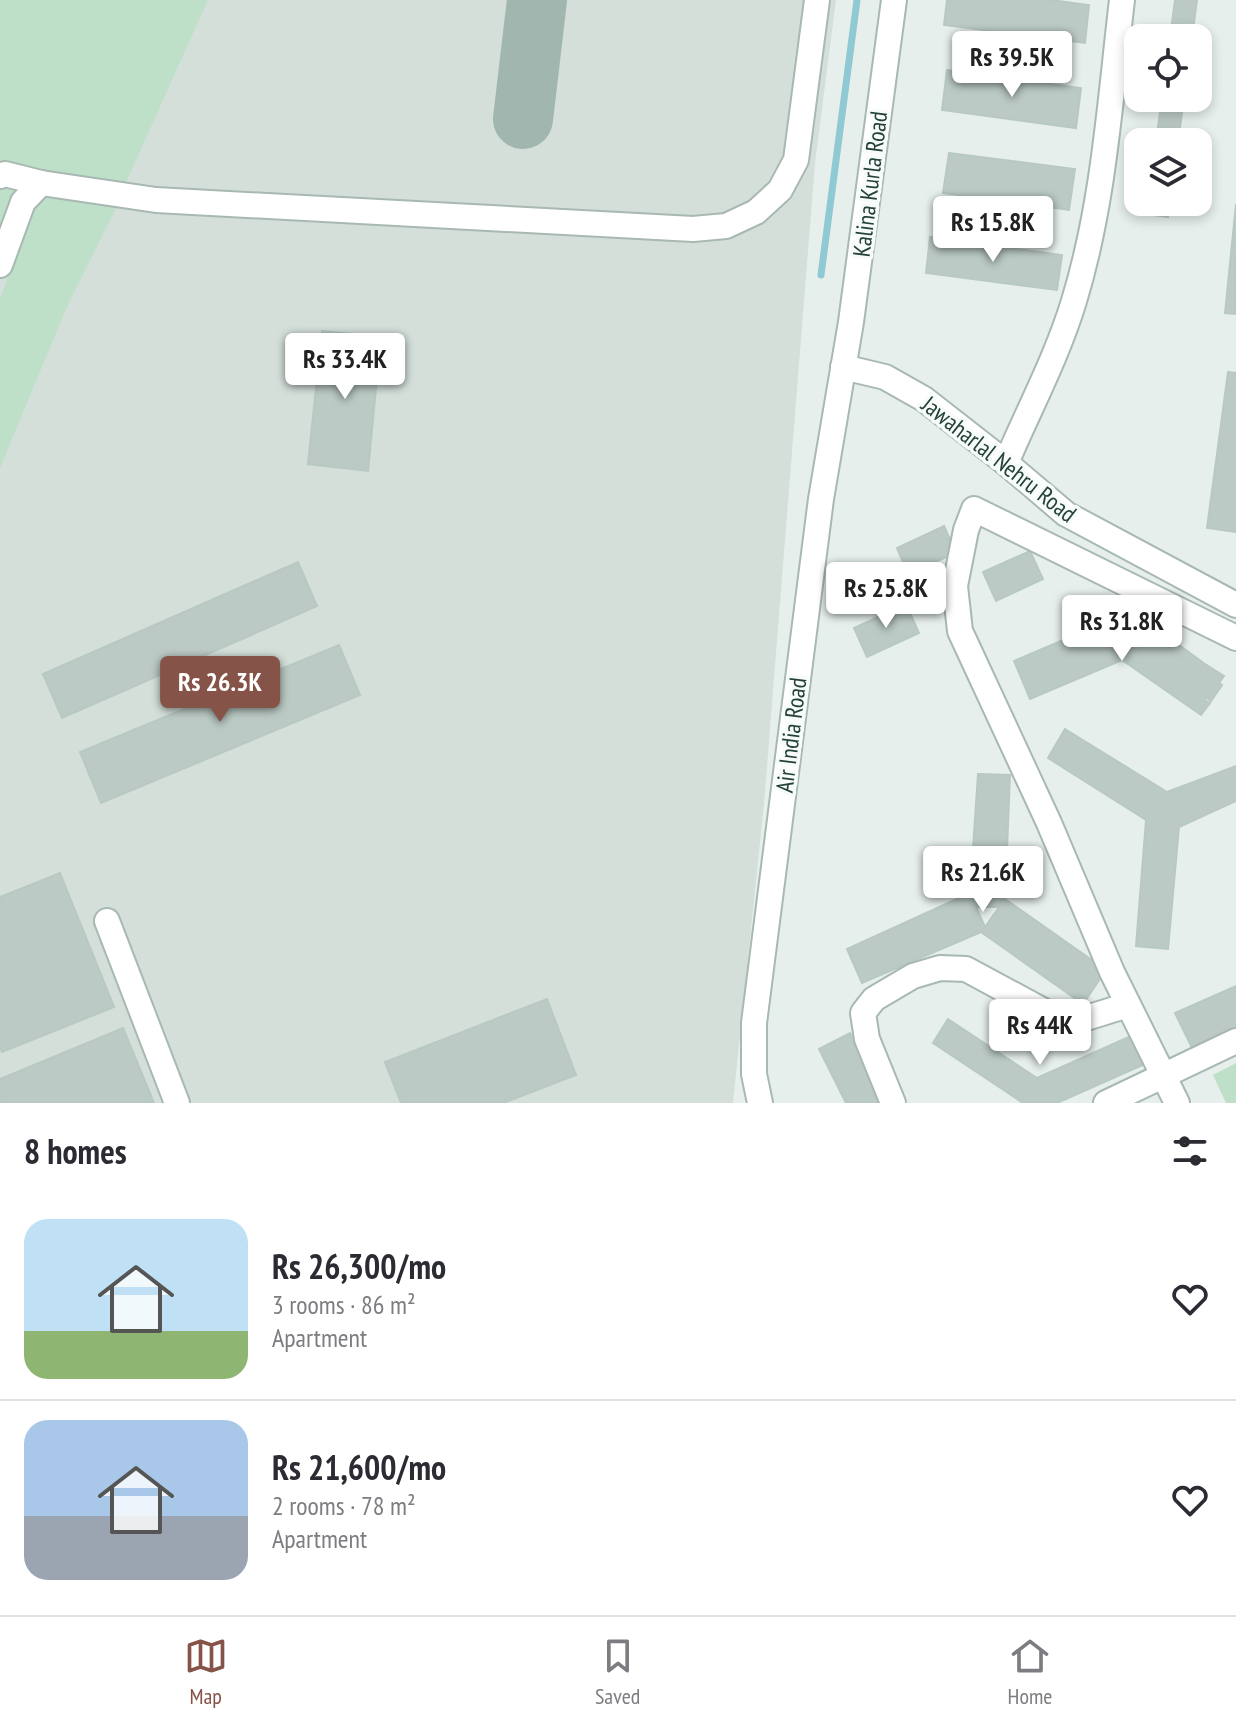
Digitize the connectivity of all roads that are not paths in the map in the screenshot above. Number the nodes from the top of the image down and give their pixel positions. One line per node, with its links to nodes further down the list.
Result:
1 (817, 0): 5 (street)
2 (894, 0): 7 (street, Kalina Kurla Road)
3 (1122, 0): 8 (street)
4 (0, 176): 5 (street)
5 (41, 183): 6 (street)
6 (0, 265)
7 (843, 367): 8 (street, Jawaharlal Nehru Road); 16 (street, Air India Road)
8 (1006, 463): 9 (street, Jawaharlal Nehru Road)
9 (1236, 605)
10 (1236, 638): 12 (street)
11 (107, 921): 15 (street)
12 (1128, 1005): 14 (street); 17 (street)
13 (1236, 1041): 14 (street)
14 (1163, 1074): 18 (street); 19 (street)
15 (177, 1103)
16 (760, 1103)
17 (893, 1103)
18 (1106, 1103)
19 (1177, 1103)

